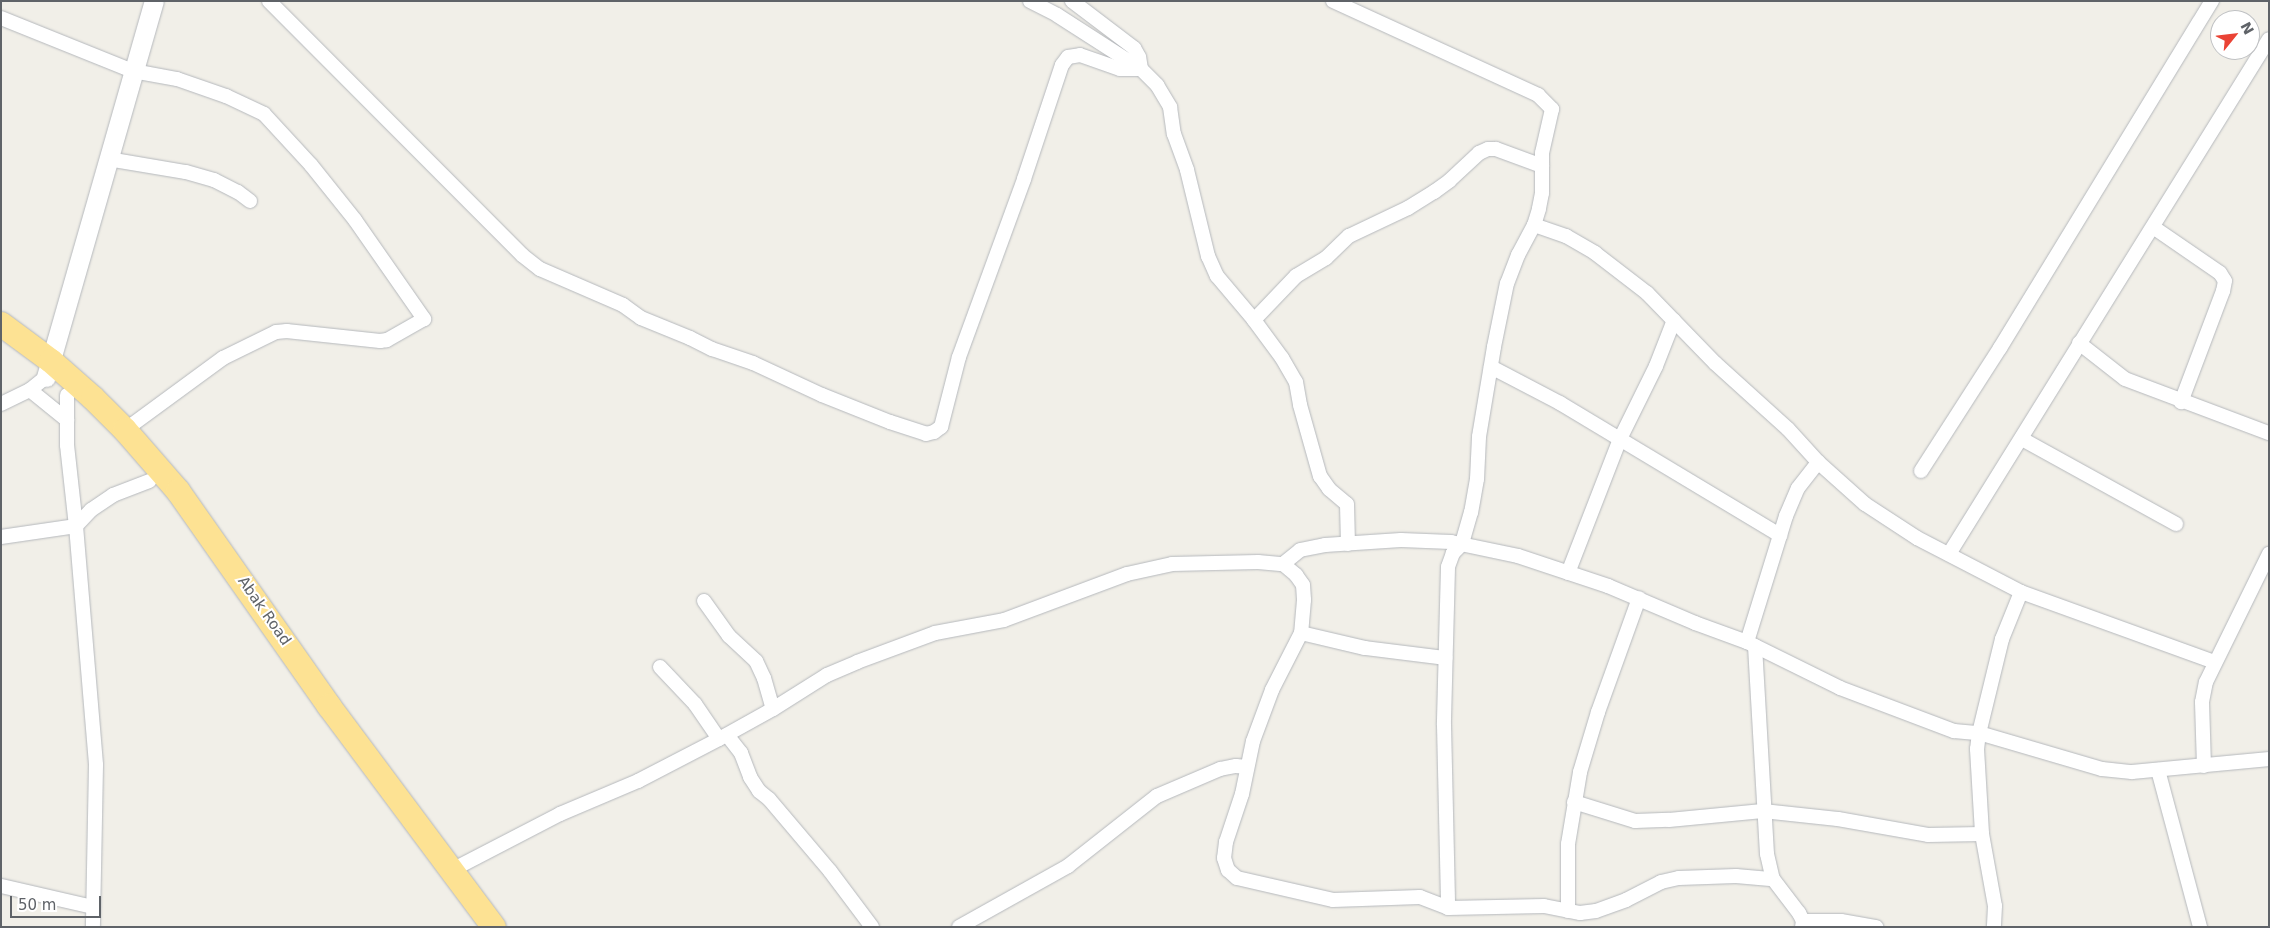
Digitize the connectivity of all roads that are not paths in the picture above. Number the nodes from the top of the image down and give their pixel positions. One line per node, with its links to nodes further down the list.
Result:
1 (154, 1): 10 (street)
2 (269, 1): 9 (street)
3 (1030, 1): 9 (street)
4 (1072, 1): 9 (street)
5 (1333, 1): 12 (street)
6 (2212, 1): 32 (street)
7 (1, 18): 10 (street)
8 (2267, 47): 15 (street)
9 (1141, 69): 16 (street)
10 (133, 71): 11 (street); 27 (street)
11 (108, 159): 13 (street); 22 (street)
12 (1542, 166): 14 (street); 16 (street)
13 (250, 202)
14 (1534, 225): 17 (street); 21 (street)
15 (2153, 227): 19 (street); 24 (street)
16 (1254, 320): 38 (street)
17 (1674, 320): 29 (street); 31 (street)
18 (1, 324): 22 (highway, Abak Road)
19 (2079, 343): 24 (street); 30 (street)
20 (1, 344): 22 (highway, Abak Road)
21 (1490, 367): 29 (street); 39 (street)
22 (42, 376): 23 (highway, Abak Road); 25 (street); 26 (street); 27 (highway, Abak Road)
23 (67, 395): 26 (street); 33 (highway, Abak Road)
24 (2181, 402): 28 (street)
25 (1, 404)
26 (67, 420): 35 (street)
27 (125, 430): 62 (highway, Abak Road)
28 (2269, 433)
29 (1620, 439): 36 (street); 43 (street)
30 (2022, 439): 34 (street); 40 (street)
31 (1818, 462): 36 (street); 40 (street)
32 (1921, 472)
33 (149, 481): 35 (street); 70 (highway, Abak Road)
34 (2176, 524)
35 (76, 526): 37 (street); 65 (street)
36 (1780, 535): 48 (street)
37 (1, 537)
38 (1348, 544): 39 (street); 42 (street)
39 (1462, 544): 43 (street); 49 (street)
40 (1949, 554): 44 (street)
41 (2269, 554): 50 (street)
42 (1283, 564): 47 (street); 52 (street)
43 (1568, 573): 45 (street)
44 (2021, 592): 50 (street); 53 (street)
45 (1639, 598): 48 (street); 59 (street)
46 (704, 601): 52 (street)
47 (1301, 633): 49 (street); 57 (street)
48 (1751, 644): 53 (street); 60 (street)
49 (1445, 658): 66 (street)
50 (2214, 662): 56 (street)
51 (660, 667): 54 (street)
52 (773, 709): 54 (street)
53 (1978, 733): 58 (street); 61 (street)
54 (723, 737): 62 (street); 72 (street)
55 (2269, 759): 56 (street)
56 (2204, 766): 58 (street)
57 (1247, 767): 66 (street); 73 (street)
58 (2158, 770): 76 (street)
59 (1574, 802): 60 (street); 67 (street)
60 (1763, 811): 61 (street); 63 (street)
61 (1982, 834): 75 (street)
62 (452, 870): 71 (highway, Abak Road)
63 (1773, 879): 67 (street); 68 (street)
64 (1, 886): 65 (street)
65 (93, 908): 69 (street)
66 (1448, 908): 67 (street)
67 (1568, 911)
68 (1802, 924): 74 (street)
69 (93, 927)
70 (477, 927)
71 (494, 927)
72 (872, 927)
73 (959, 927)
74 (1876, 927)
75 (1994, 927)
76 (2200, 927)

